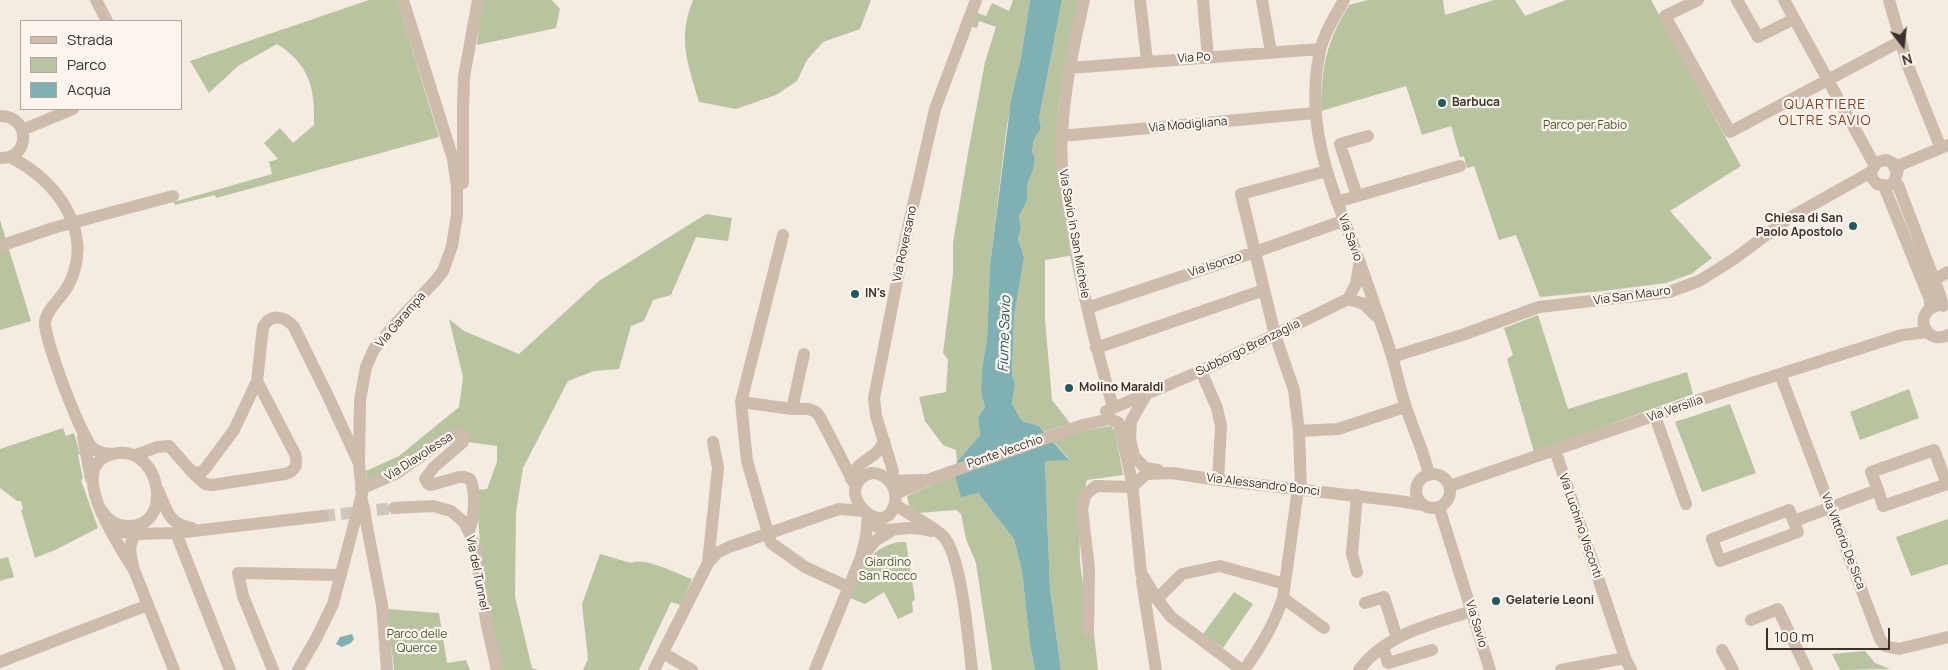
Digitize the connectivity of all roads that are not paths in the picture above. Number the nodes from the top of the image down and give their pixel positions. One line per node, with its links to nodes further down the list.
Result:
1 (96, 0): 15 (street)
2 (403, 0): 39 (street, Via Garampa)
3 (478, 0): 39 (street)
4 (976, 0): 71 (street, Via Roversano)
5 (1084, 0): 21 (street, Via Savio in San Michele)
6 (1140, 0): 20 (street)
7 (1203, 0): 19 (street)
8 (1262, 0): 18 (street)
9 (1344, 0): 17 (street, Via Savio)
10 (1698, 0): 22 (street)
11 (1737, 0): 14 (street)
12 (1784, 0): 14 (street)
13 (1889, 0): 16 (street)
14 (1794, 19): 22 (street)
15 (106, 20)
16 (1901, 41): 22 (street); 29 (street)
17 (1320, 49): 18 (street, Via Po); 24 (street, Via Savio)
18 (1271, 52): 19 (street, Via Po)
19 (1208, 57): 20 (street, Via Po)
20 (1147, 62): 21 (street, Via Po)
21 (1068, 68): 27 (street, Via Savio in San Michele)
22 (1828, 79): 35 (street)
23 (71, 110): 26 (street)
24 (1315, 113): 27 (street, Via Modigliana); 34 (street, Via Savio)
25 (0, 116): 26 (street)
26 (22, 130): 30 (street)
27 (1061, 136): 50 (street, Via Savio in San Michele)
28 (1368, 136): 37 (street)
29 (1945, 141): 35 (street, Via San Mauro)
30 (23, 143): 31 (street); 33 (street)
31 (5, 158): 33 (street)
32 (1460, 166): 37 (street)
33 (33, 170): 41 (street)
34 (1327, 171): 38 (street, Via Savio); 44 (street)
35 (1884, 175): 47 (street); 53 (street); 58 (street, Via San Mauro)
36 (173, 196): 41 (street)
37 (1357, 196): 38 (street)
38 (1337, 202): 40 (street, Via Savio)
39 (457, 215): 78 (street, Via Garampa)
40 (1344, 220): 44 (street, Via Isonzo); 45 (street, Via Savio)
41 (74, 223): 43 (street); 70 (street)
42 (783, 235): 63 (street)
43 (4, 245)
44 (1255, 252): 48 (street); 50 (street, Via Isonzo)
45 (1360, 263): 49 (street); 52 (street, Via Savio)
46 (1948, 272): 47 (street)
47 (1934, 280): 51 (street)
48 (1264, 290): 54 (street); 56 (street)
49 (1348, 299): 52 (street); 54 (street, Subborgo Brenzaglia)
50 (1087, 308): 56 (street, Via Savio in San Michele)
51 (1946, 308): 53 (street)
52 (1378, 318): 58 (street, Via Savio)
53 (1933, 327): 55 (street); 60 (street, Via Versilia)
54 (1276, 335): 59 (street, Subborgo Brenzaglia); 69 (street)
55 (1948, 346)
56 (1096, 348): 64 (street, Via Savio in San Michele)
57 (804, 354): 66 (street)
58 (1392, 357): 65 (street, Via Savio)
59 (1201, 371): 62 (street, Subborgo Brenzaglia); 85 (street)
60 (1780, 374): 67 (street, Via Versilia); 100 (street, Via Vittorio De Sica)
61 (257, 380): 78 (street); 79 (street); 79 (street)
62 (1146, 395): 64 (street); 80 (street)
63 (741, 402): 66 (street); 112 (street)
64 (1113, 407): 68 (street)
65 (1406, 407): 69 (street); 82 (street, Via Savio)
66 (792, 409): 87 (street)
67 (1655, 416): 73 (street, Via Versilia); 97 (street)
68 (1083, 425): 77 (street); 84 (street, Ponte Vecchio)
69 (1299, 431): 91 (street)
70 (83, 435): 74 (street); 86 (street)
71 (884, 440): 76 (street); 83 (street, Via Roversano)
72 (713, 442): 116 (street)
73 (1555, 450): 88 (street, Via Versilia); 137 (street, Via Luchino Visconti)
74 (113, 454): 75 (street); 86 (street)
75 (136, 455): 79 (street); 90 (street)
76 (866, 460): 83 (street); 87 (street)
77 (1128, 460): 81 (street); 89 (street)
78 (359, 463): 93 (street, Via Garampa)
79 (193, 472)
80 (1172, 473): 81 (street, Via Alessandro Bonci); 85 (street, Via Alessandro Bonci)
81 (1146, 474): 89 (street)
82 (1429, 475): 88 (street); 96 (street)
83 (890, 476): 84 (street, Ponte Vecchio); 87 (street); 95 (street)
84 (928, 480): 95 (street, Ponte Vecchio)
85 (1218, 480): 91 (street, Via Alessandro Bonci)
86 (92, 486): 104 (street)
87 (854, 486): 102 (street); 103 (street)
88 (1450, 486): 98 (street)
89 (1132, 487): 119 (street); 130 (street)
90 (157, 488): 101 (street); 108 (street)
91 (1300, 489): 94 (street, Via Alessandro Bonci); 121 (street)
92 (1878, 490): 92 (street); 100 (street)
93 (362, 492): 110 (street, Via Diavolessa); 120 (street, Via Garampa); 140 (street)
94 (1357, 495): 96 (street, Via Alessandro Bonci); 118 (street)
95 (898, 503): 103 (street); 109 (street); 114 (street)
96 (1422, 503): 98 (street); 106 (street)
97 (1686, 504)
98 (1439, 507): 106 (street, Via Savio)
99 (394, 508): 110 (street, Via del Tunnel)
100 (1830, 508): 107 (street); 131 (street, Via Vittorio De Sica)
101 (155, 509): 104 (street); 113 (street)
102 (839, 509): 103 (street); 112 (street)
103 (867, 513): 109 (street); 115 (street)
104 (105, 515): 113 (street); 117 (street)
105 (323, 516): 108 (street)
106 (1444, 521): 127 (street, Via Savio)
107 (1794, 521): 107 (street)
108 (202, 529): 111 (street)
109 (897, 530): 114 (street); 115 (street)
110 (469, 531): 146 (street, Via del Tunnel)
111 (176, 533): 113 (street); 143 (street)
112 (769, 533): 116 (street); 122 (street)
113 (136, 534): 117 (street)
114 (940, 534): 150 (street)
115 (861, 558): 122 (street)
116 (708, 563): 136 (street)
117 (134, 570): 126 (street)
118 (1357, 572)
119 (1141, 573): 124 (street); 151 (street)
120 (341, 575): 144 (street); 145 (street, Via Garampa)
121 (1285, 584): 123 (street); 124 (street)
122 (848, 587): 149 (street)
123 (1283, 598): 129 (street); 152 (street)
124 (1157, 599): 152 (street)
125 (1365, 603): 132 (street)
126 (148, 605): 138 (street); 142 (street)
127 (1472, 611): 132 (street); 154 (street, Via Savio)
128 (1751, 620): 158 (street)
129 (1324, 628)
130 (1088, 632)
131 (1948, 637)
132 (1397, 638): 133 (street)
133 (1383, 647): 134 (street); 153 (street)
134 (1432, 650)
135 (1722, 650): 157 (street)
136 (663, 653): 147 (street); 148 (street)
137 (1625, 658): 155 (street); 156 (street, Via Luchino Visconti)
138 (0, 662)
139 (0, 666): 141 (street)
140 (387, 667)
141 (3, 670)
142 (174, 670)
143 (230, 670)
144 (272, 670)
145 (298, 670)
146 (497, 670)
147 (654, 670)
148 (692, 670)
149 (815, 670)
150 (972, 670)
151 (1156, 670)
152 (1243, 670)
153 (1359, 670)
154 (1490, 670)
155 (1561, 670)
156 (1631, 670)
157 (1733, 670)
158 (1807, 670)

